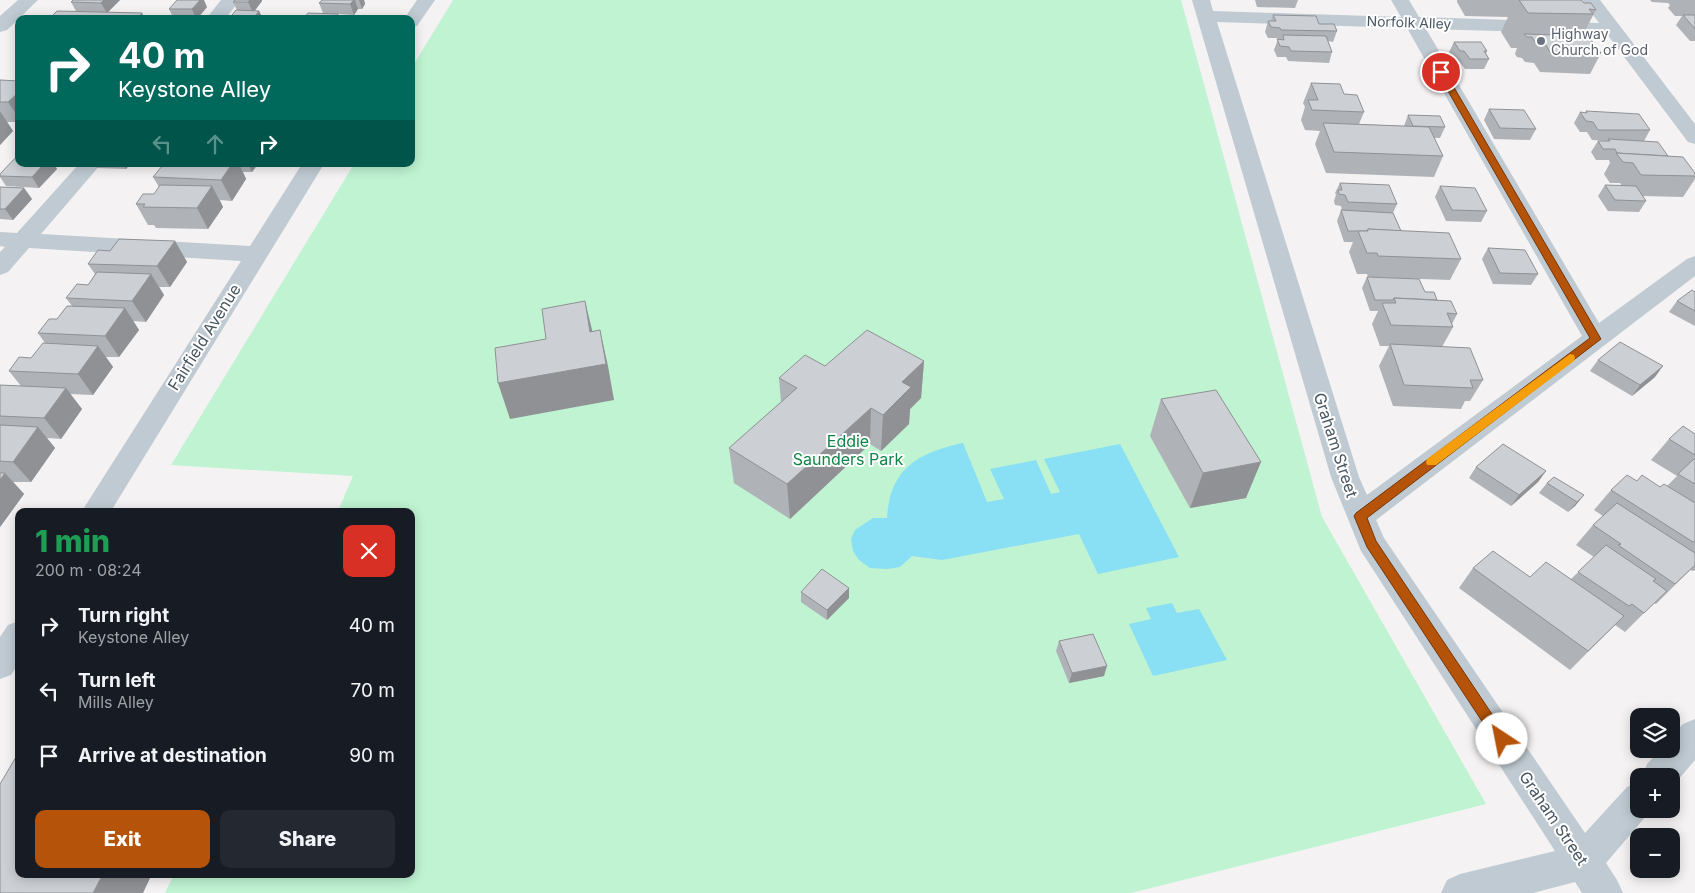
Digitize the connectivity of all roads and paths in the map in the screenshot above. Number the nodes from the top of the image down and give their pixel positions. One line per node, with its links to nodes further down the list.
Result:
1 (29, 0): 10 (street)
2 (231, 0): 7 (street)
3 (426, 0): 8 (street)
4 (1400, 0): 9 (street)
5 (1591, 0): 11 (street)
6 (1204, 8): 9 (street, Norfolk Alley); 22 (street, Graham Street)
7 (218, 15)
8 (415, 16)
9 (1412, 23): 11 (street, Norfolk Alley); 20 (street)
10 (0, 26)
11 (1612, 29): 12 (street)
12 (1695, 138)
13 (87, 167): 16 (street)
14 (311, 167): 17 (street, Fairfield Avenue)
15 (0, 240): 16 (street)
16 (24, 240): 17 (street); 18 (street)
17 (257, 254): 21 (street, Fairfield Avenue)
18 (0, 267)
19 (1691, 272): 20 (street)
20 (1596, 339): 22 (street)
21 (98, 508)
22 (1360, 516): 28 (street, Graham Street)
23 (15, 641): 24 (street)
24 (0, 665)
25 (1695, 736): 26 (street)
26 (1666, 768)
27 (1630, 809): 28 (street)
28 (1583, 862): 29 (street); 30 (street, Graham Street)
29 (1460, 893)
30 (1604, 893)

